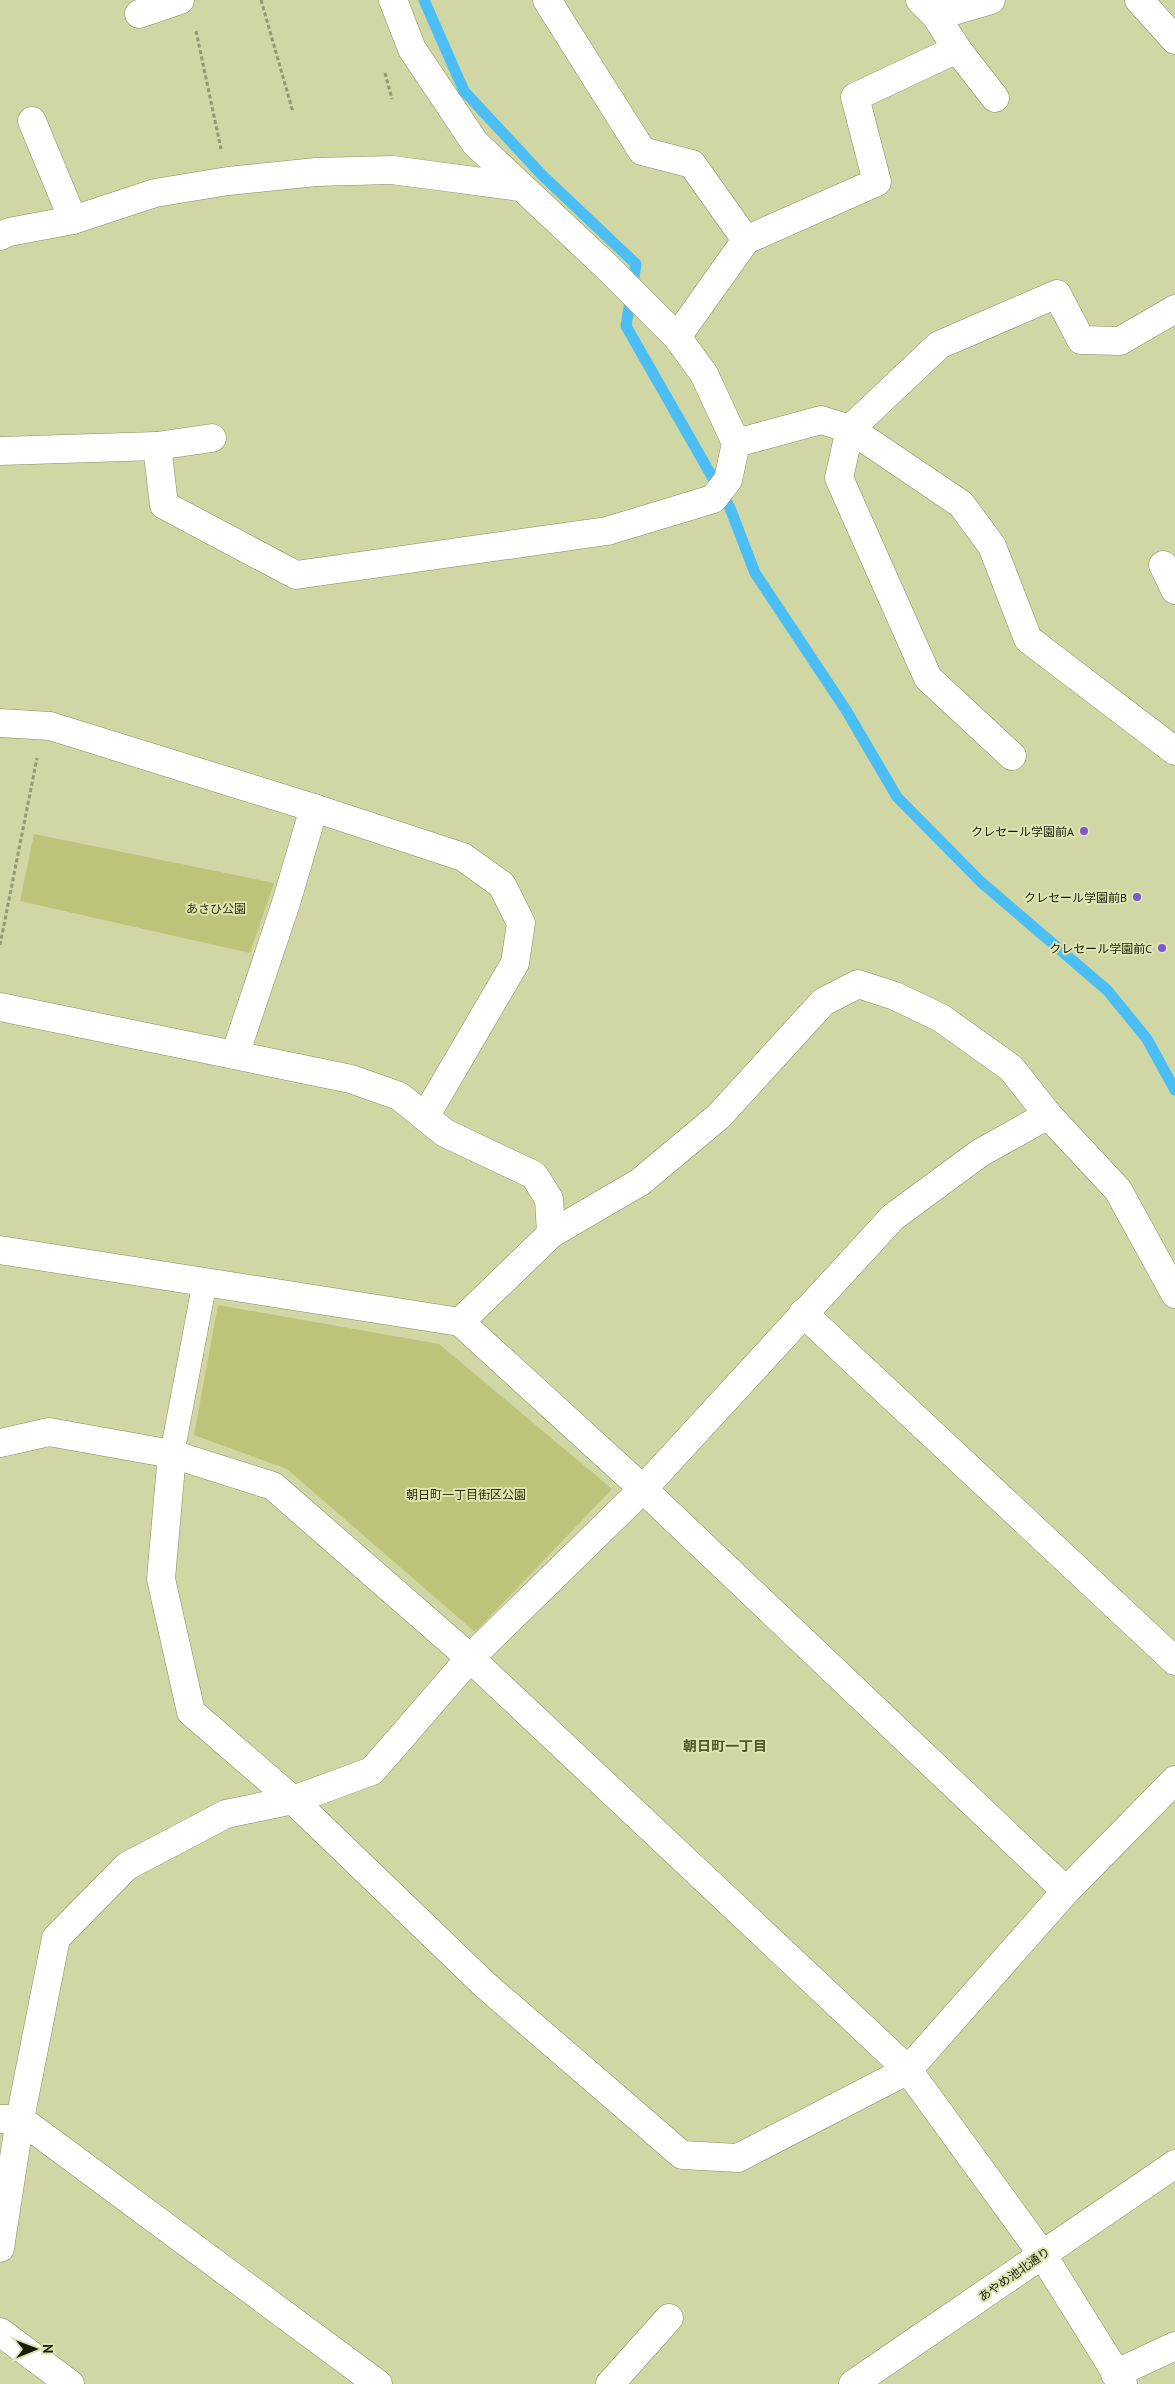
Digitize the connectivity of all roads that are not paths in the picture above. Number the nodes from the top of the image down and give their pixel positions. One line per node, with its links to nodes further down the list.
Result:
1 (180, 0): 7 (street)
2 (393, 0): 12 (street)
3 (547, 0): 15 (street)
4 (991, 0): 6 (street)
5 (1139, 0): 8 (street)
6 (928, 8): 9 (street)
7 (139, 14)
8 (1175, 40)
9 (957, 49): 10 (street); 15 (street)
10 (995, 98)
11 (32, 121): 13 (street)
12 (520, 187): 13 (street); 17 (street)
13 (73, 220): 14 (street)
14 (0, 236)
15 (746, 240): 17 (street)
16 (1175, 308): 18 (street)
17 (676, 337): 20 (street)
18 (850, 429): 20 (street); 26 (street); 27 (street)
19 (212, 438): 21 (street)
20 (736, 443): 21 (street)
21 (157, 446): 22 (street)
22 (0, 451)
23 (1163, 565): 24 (street)
24 (1175, 590)
25 (0, 723): 28 (street)
26 (1175, 751)
27 (1012, 756)
28 (314, 808): 30 (street); 32 (street)
29 (0, 1007): 30 (street)
30 (235, 1055): 32 (street)
31 (1048, 1115): 33 (street); 36 (street); 37 (street)
32 (425, 1117): 33 (street)
33 (551, 1234): 38 (street)
34 (0, 1250): 35 (street)
35 (205, 1281): 38 (street); 40 (street)
36 (1175, 1294)
37 (804, 1312): 41 (street); 43 (street)
38 (460, 1322): 41 (street)
39 (0, 1443): 40 (street)
40 (172, 1454): 42 (street); 45 (street)
41 (643, 1488): 42 (street); 46 (street)
42 (470, 1658): 45 (street); 47 (street)
43 (1175, 1661)
44 (1175, 1780): 46 (street)
45 (293, 1800): 47 (street); 48 (street)
46 (1066, 1891): 47 (street)
47 (908, 2070): 51 (street)
48 (10, 2119): 50 (street); 57 (street)
49 (1175, 2164): 51 (street, あやめ池北通り)
50 (0, 2248)
51 (1042, 2254): 55 (street); 59 (street, あやめ池北通り)
52 (669, 2318): 58 (street)
53 (0, 2332): 56 (street)
54 (1175, 2346): 55 (street)
55 (1119, 2379)
56 (70, 2384)
57 (378, 2384)
58 (610, 2384)
59 (853, 2384)

